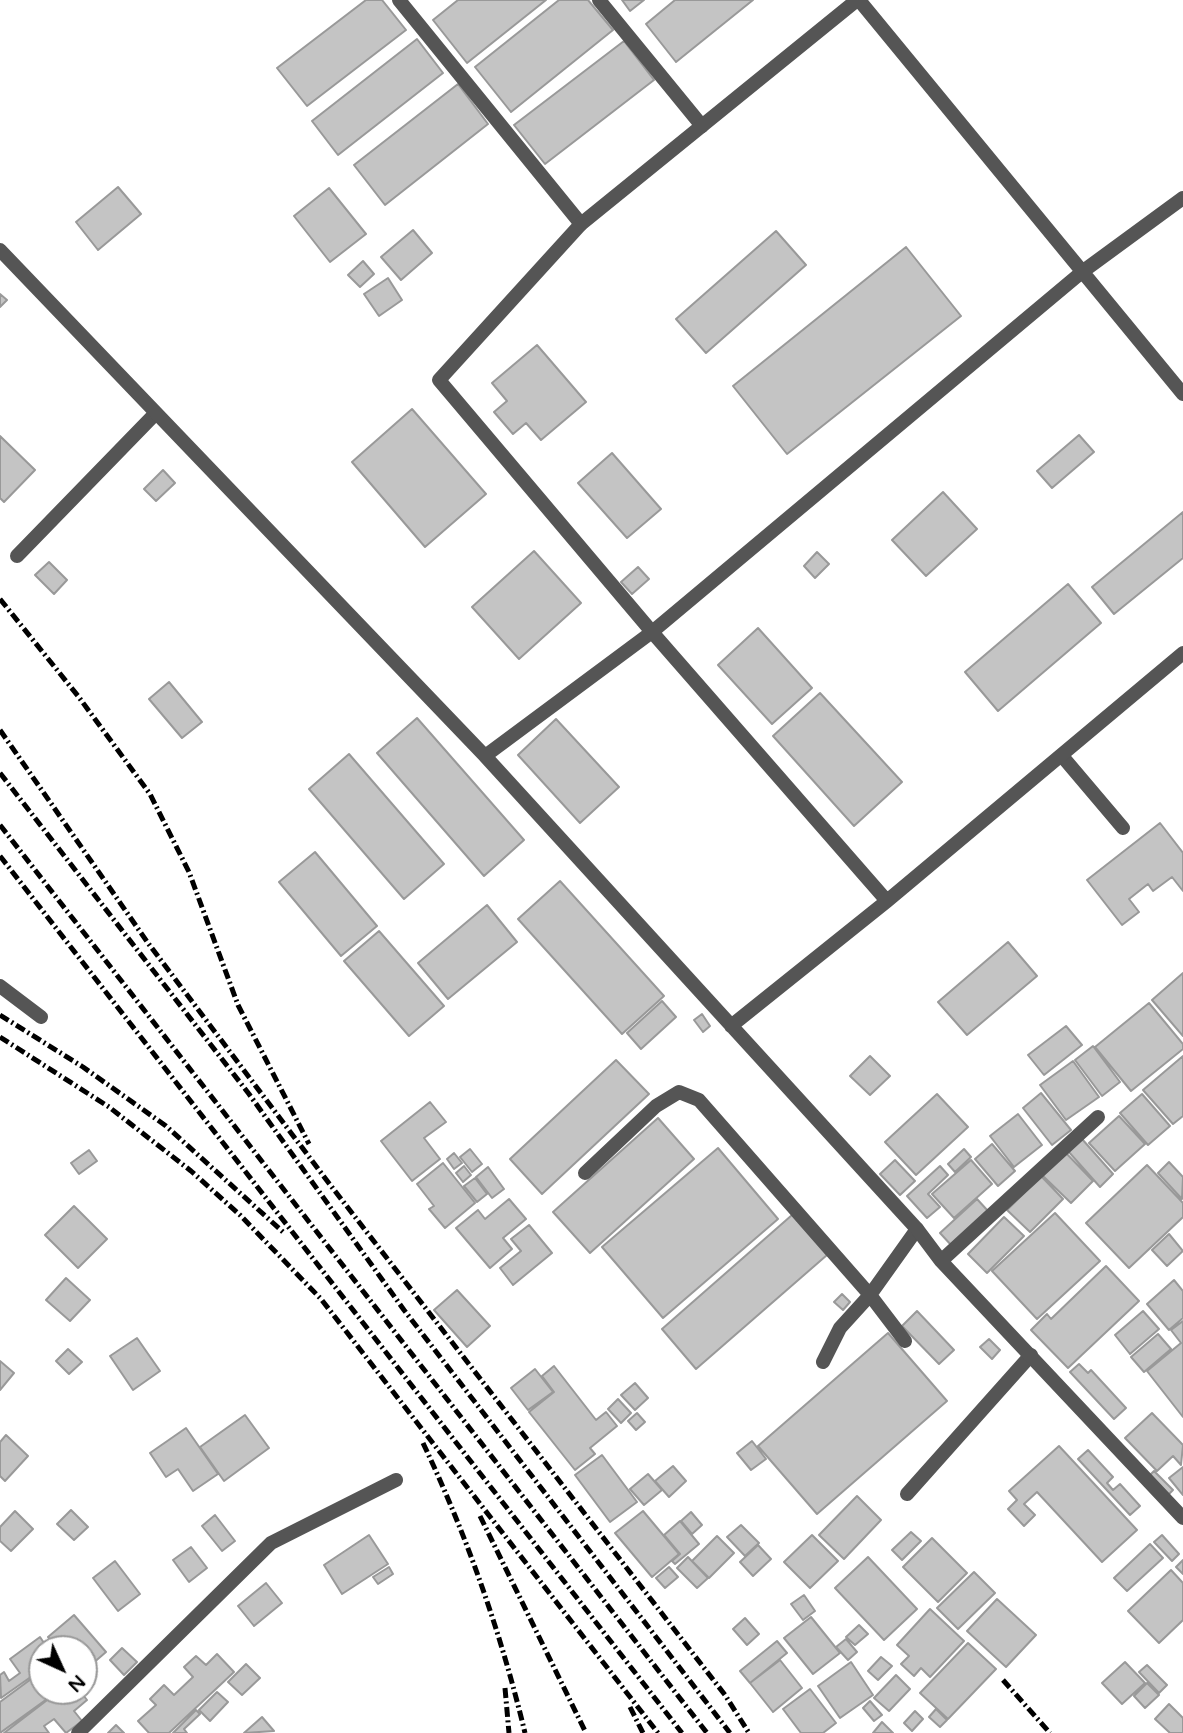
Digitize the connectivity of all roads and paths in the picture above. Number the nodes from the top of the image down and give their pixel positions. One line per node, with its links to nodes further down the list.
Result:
1 (399, 0): 6 (street)
2 (599, 0): 4 (street)
3 (858, 0): 4 (street); 8 (street)
4 (702, 126): 6 (street)
5 (1183, 198): 8 (street)
6 (581, 225): 12 (street)
7 (0, 250): 10 (street)
8 (1082, 272): 9 (street); 12 (street)
9 (1183, 394)
10 (155, 414): 11 (street); 14 (street)
11 (17, 556)
12 (652, 632): 14 (street); 17 (street)
13 (1183, 653): 15 (street)
14 (485, 755): 20 (street)
15 (1062, 756): 16 (street); 17 (street)
16 (1123, 828)
17 (887, 901): 20 (street)
18 (0, 986): 19 (street)
19 (41, 1017)
20 (732, 1026): 23 (street)
21 (1098, 1117): 24 (street)
22 (585, 1173): 25 (street)
23 (916, 1229): 24 (street); 25 (street)
24 (941, 1261): 27 (street)
25 (870, 1295): 26 (street); 28 (street)
26 (905, 1341)
27 (1031, 1355): 30 (street); 31 (street)
28 (823, 1362)
29 (396, 1480): 32 (street)
30 (907, 1494)
31 (1183, 1518)
32 (78, 1733)

